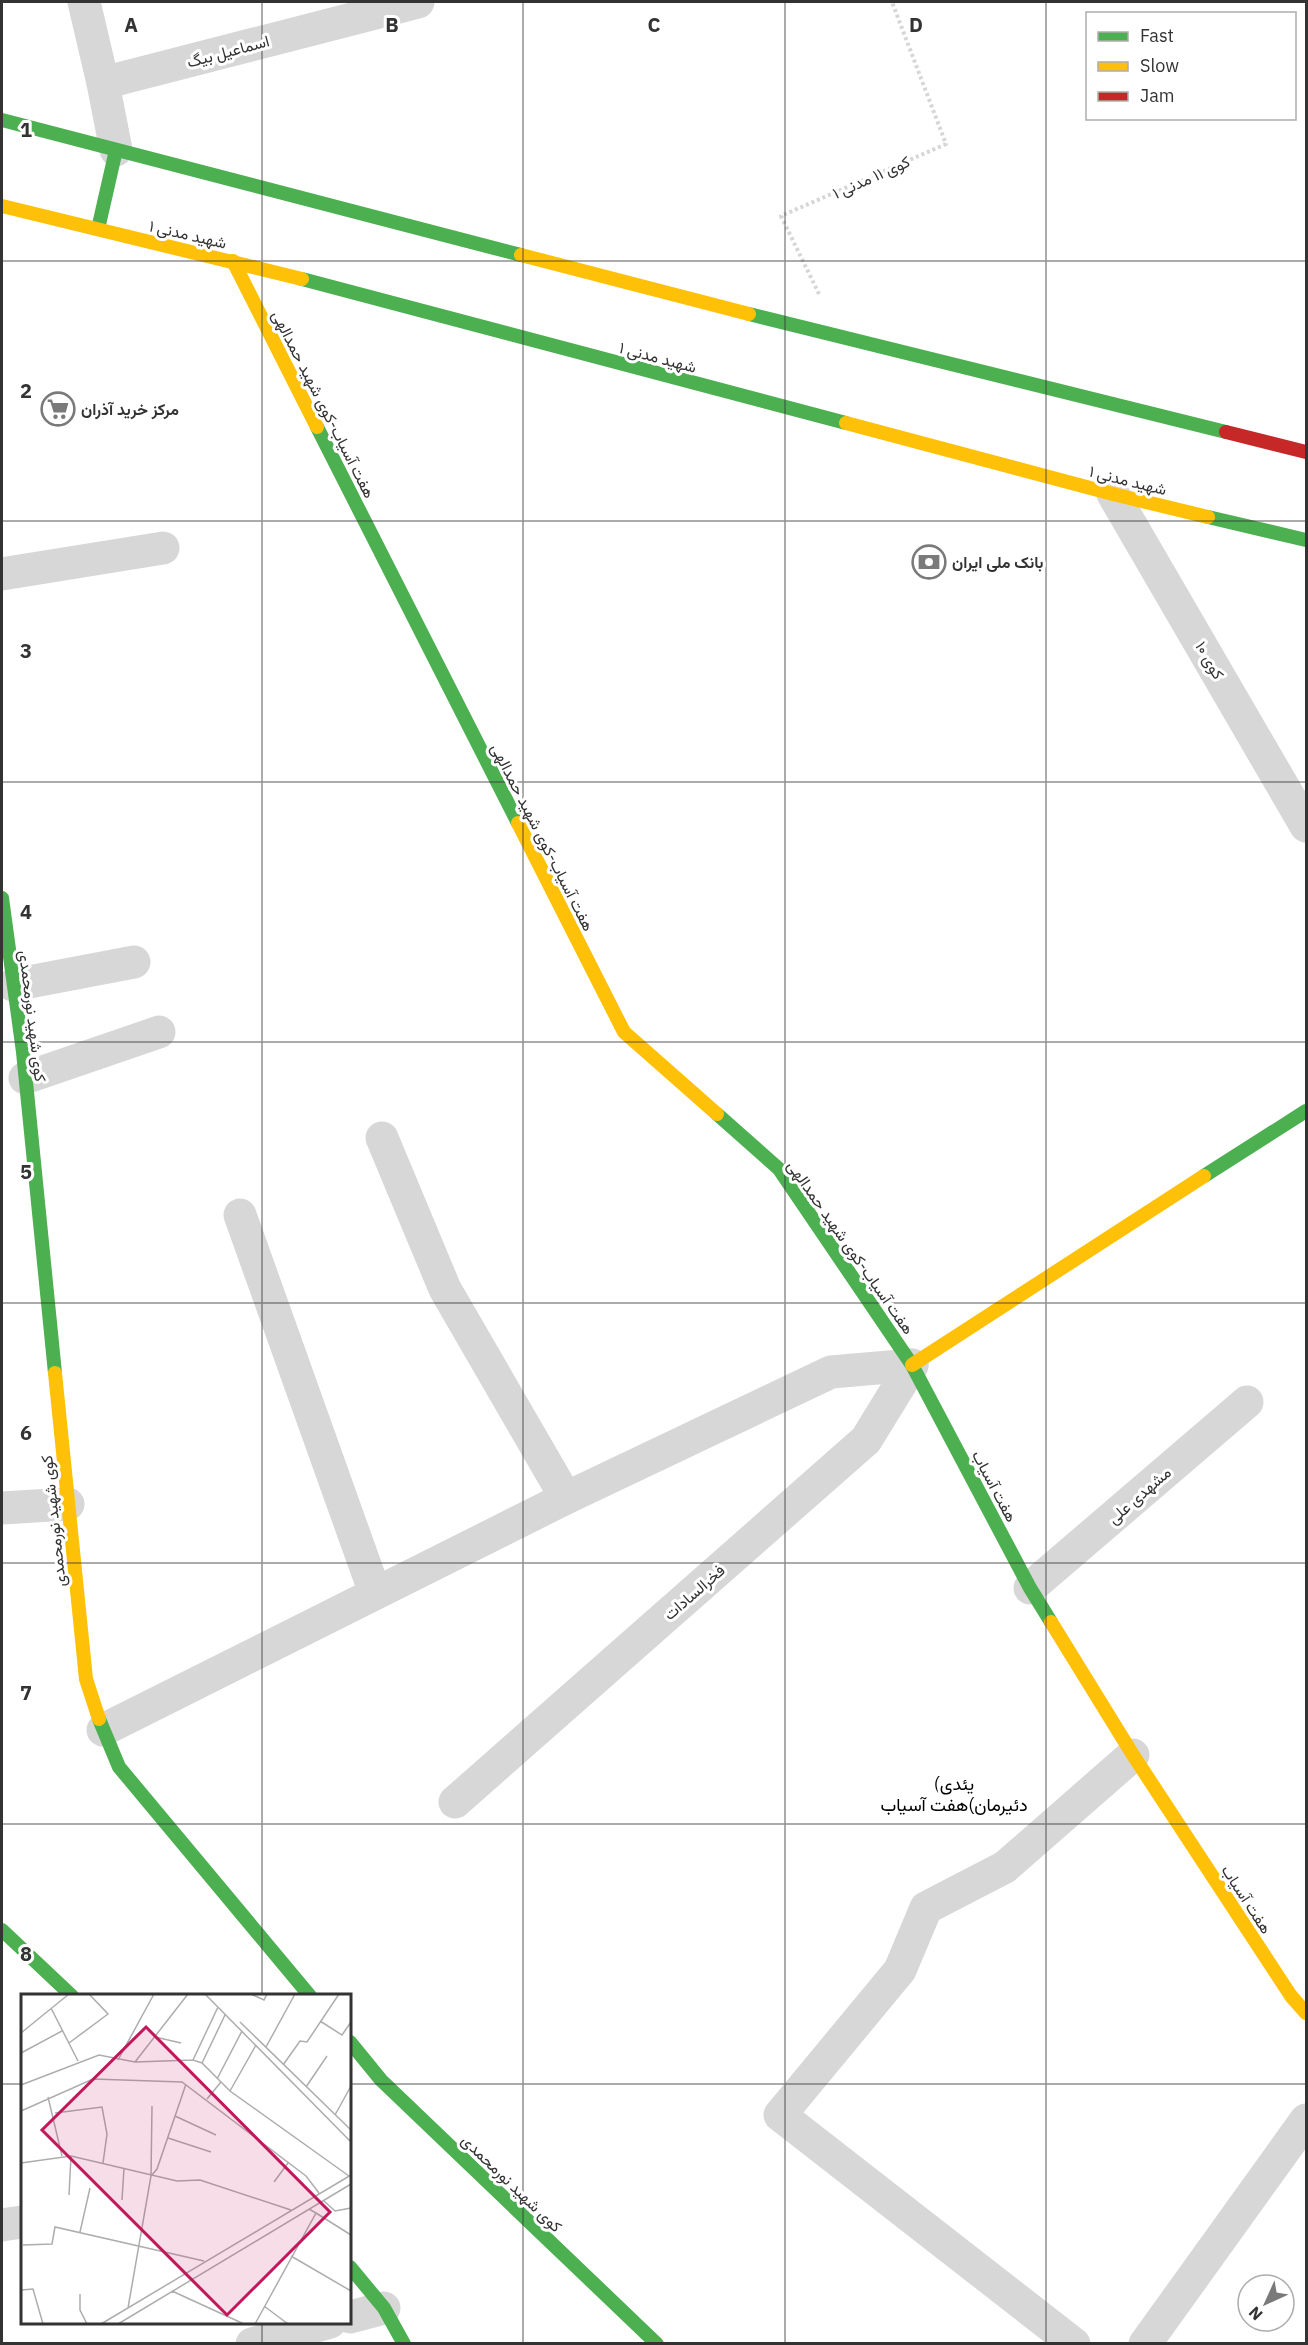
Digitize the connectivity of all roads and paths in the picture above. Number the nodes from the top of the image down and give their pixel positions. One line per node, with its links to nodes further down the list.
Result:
1 (84, 2): 4 (street)
2 (418, 2): 4 (street, اسماعیل بیگ)
3 (892, 2): 10 (path, کوی ۱۱ مدنی ۱)
4 (103, 83): 6 (street)
5 (2, 120): 6 (street)
6 (116, 150): 8 (street); 10 (street)
7 (2, 206): 8 (street, شهید مدنی ۱)
8 (98, 229): 9 (street, شهید مدنی ۱)
9 (233, 261): 12 (street, شهید مدنی ۱); 25 (street, هفت آسیاب-کوی شهید حمدالهی)
10 (841, 338): 11 (street)
11 (1306, 452)
12 (1113, 494): 13 (street, شهید مدنی ۱); 16 (street, کوی ۱۰)
13 (1306, 540)
14 (164, 548): 15 (street)
15 (2, 574)
16 (1306, 826)
17 (2, 898): 19 (street, کوی شهید نورمحمدی)
18 (134, 962): 19 (street)
19 (13, 985): 21 (street, کوی شهید نورمحمدی)
20 (159, 1032): 21 (street)
21 (25, 1078): 28 (street, کوی شهید نورمحمدی)
22 (1306, 1111): 25 (street)
23 (382, 1138): 27 (street)
24 (240, 1215): 31 (street)
25 (912, 1365): 27 (street); 30 (street, هفت آسیاب); 34 (street, فخرالسادات)
26 (1247, 1402): 30 (street, مشهدی علی)
27 (566, 1498): 31 (street)
28 (68, 1504): 29 (street); 32 (street, کوی شهید نورمحمدی)
29 (2, 1508)
30 (1030, 1588): 33 (street, هفت آسیاب)
31 (375, 1593): 32 (street)
32 (102, 1730): 37 (street, کوی شهید نورمحمدی)
33 (1133, 1755): 38 (street, هفت آسیاب); 48 (street)
34 (455, 1802)
35 (2, 1930): 36 (street)
36 (71, 1994)
37 (309, 1994)
38 (1301, 1997)
39 (351, 2043): 47 (street, کوی شهید نورمحمدی)
40 (1306, 2120): 49 (street)
41 (351, 2268): 42 (street)
42 (384, 2308): 43 (street); 46 (street)
43 (351, 2317)
44 (323, 2324): 45 (street)
45 (252, 2343)
46 (404, 2343)
47 (657, 2343)
48 (1074, 2343)
49 (1145, 2343)

